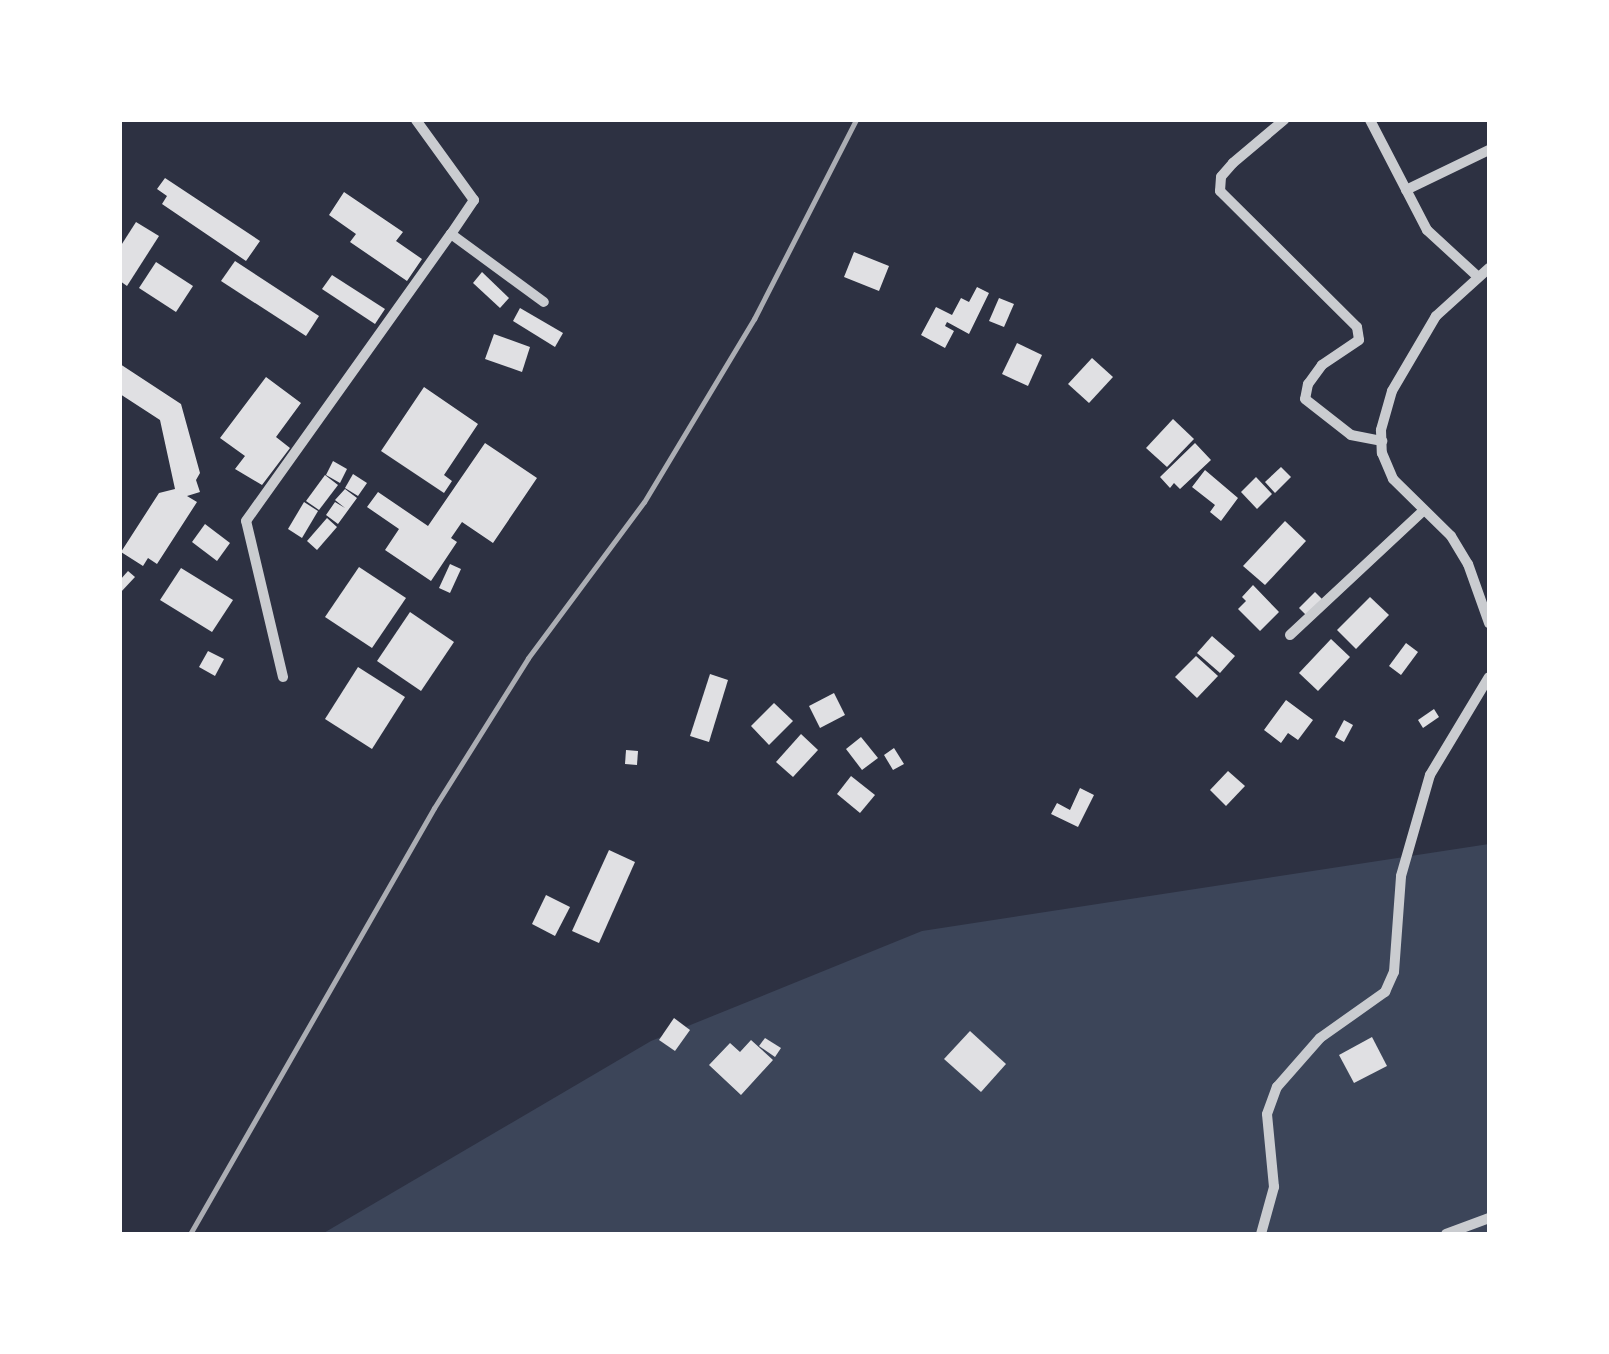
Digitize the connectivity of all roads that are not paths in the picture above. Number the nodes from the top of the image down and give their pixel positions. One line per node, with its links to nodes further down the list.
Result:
1 (416, 120): 6 (street)
2 (1284, 120): 10 (street)
3 (1370, 120): 5 (street)
4 (1489, 150): 5 (street)
5 (1406, 190): 8 (street)
6 (451, 234): 9 (street); 14 (street)
7 (1489, 268): 8 (street)
8 (1477, 276): 10 (street)
9 (544, 302)
10 (1382, 441): 11 (street)
11 (1424, 511): 12 (street); 13 (street)
12 (1489, 623)
13 (1290, 634)
14 (283, 676)
15 (1489, 677): 17 (street)
16 (1489, 1218): 18 (street)
17 (1261, 1234)
18 (1446, 1234)

